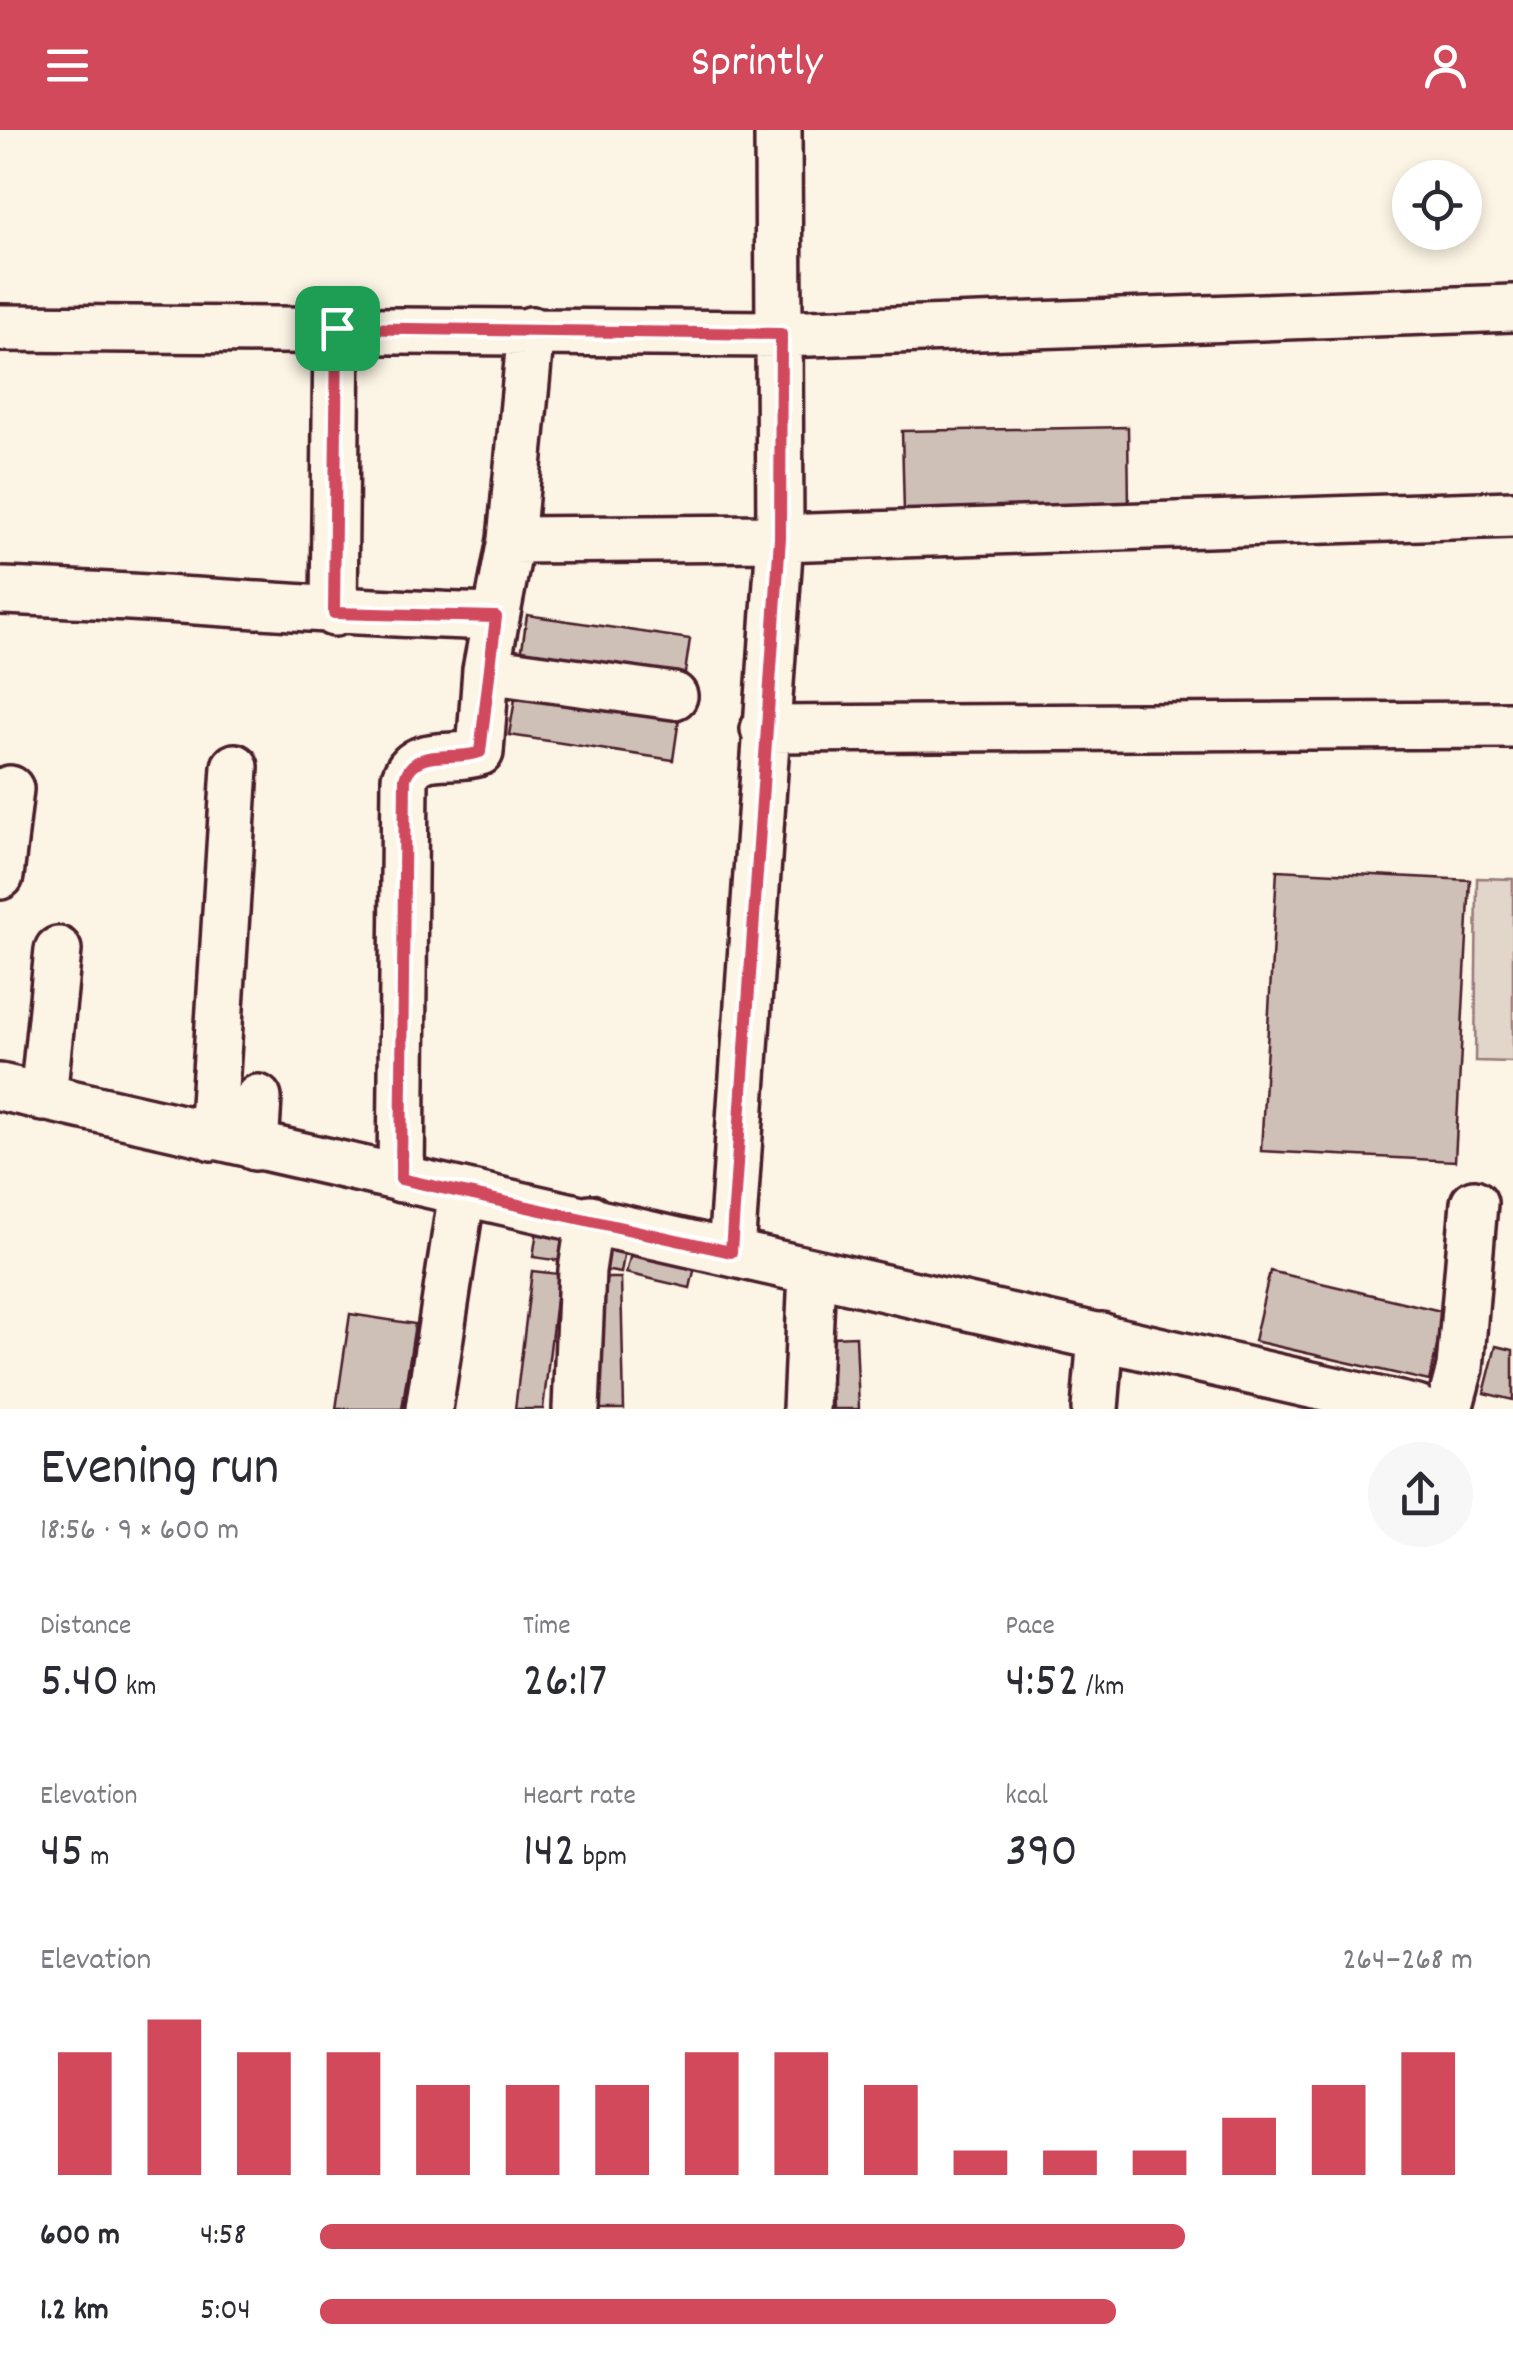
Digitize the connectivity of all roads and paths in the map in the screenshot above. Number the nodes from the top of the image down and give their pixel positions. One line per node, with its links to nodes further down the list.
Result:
1 (778, 130): 6 (street)
2 (1513, 308): 6 (street)
3 (0, 328): 4 (street)
4 (337, 328): 5 (street); 11 (street)
5 (531, 330): 6 (street); 9 (street)
6 (781, 334): 8 (street)
7 (1513, 514): 8 (street)
8 (780, 538): 9 (street); 16 (street)
9 (511, 540): 12 (street)
10 (0, 591): 11 (street)
11 (334, 613): 12 (street)
12 (496, 617): 13 (street)
13 (486, 670): 14 (street); 26 (street)
14 (674, 696)
15 (1513, 725): 16 (street)
16 (764, 729): 30 (street)
17 (235, 767): 24 (street)
18 (10, 789): 19 (street)
19 (0, 876)
20 (58, 950): 22 (street)
21 (0, 1088): 22 (street)
22 (44, 1098): 24 (street)
23 (258, 1098): 25 (street)
24 (212, 1138): 25 (street)
25 (255, 1147): 26 (street)
26 (401, 1179): 27 (street)
27 (462, 1192): 29 (street); 33 (street)
28 (1474, 1203): 38 (street)
29 (590, 1218): 30 (street); 34 (street)
30 (731, 1252): 31 (street)
31 (812, 1272): 32 (street); 35 (street)
32 (1101, 1336): 36 (street); 37 (street)
33 (428, 1409)
34 (576, 1409)
35 (806, 1409)
36 (1096, 1409)
37 (1417, 1409)
38 (1449, 1409)

